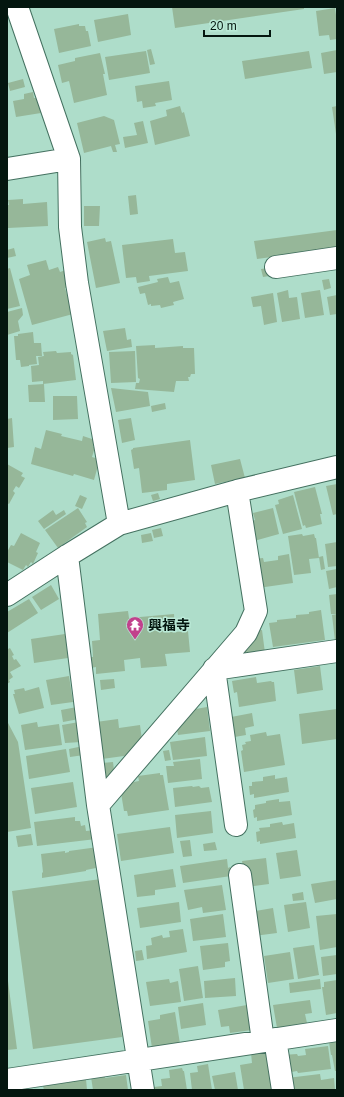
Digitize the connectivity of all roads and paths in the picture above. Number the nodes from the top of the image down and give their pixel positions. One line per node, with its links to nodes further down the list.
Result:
1 (17, 7): 2 (street)
2 (69, 159): 3 (street); 8 (street)
3 (7, 169)
4 (337, 258): 5 (street)
5 (276, 267)
6 (337, 467): 7 (street)
7 (237, 492): 8 (street); 12 (street)
8 (119, 524): 9 (street)
9 (67, 556): 10 (street); 13 (street)
10 (7, 595)
11 (337, 651): 12 (street)
12 (214, 669): 13 (street); 14 (street)
13 (98, 804): 18 (street)
14 (236, 825)
15 (240, 875): 17 (street)
16 (337, 1030): 17 (street)
17 (269, 1040): 18 (street); 22 (street)
18 (139, 1060): 20 (street); 21 (street)
19 (7, 1080): 20 (street)
20 (29, 1083)
21 (143, 1090)
22 (282, 1090)

